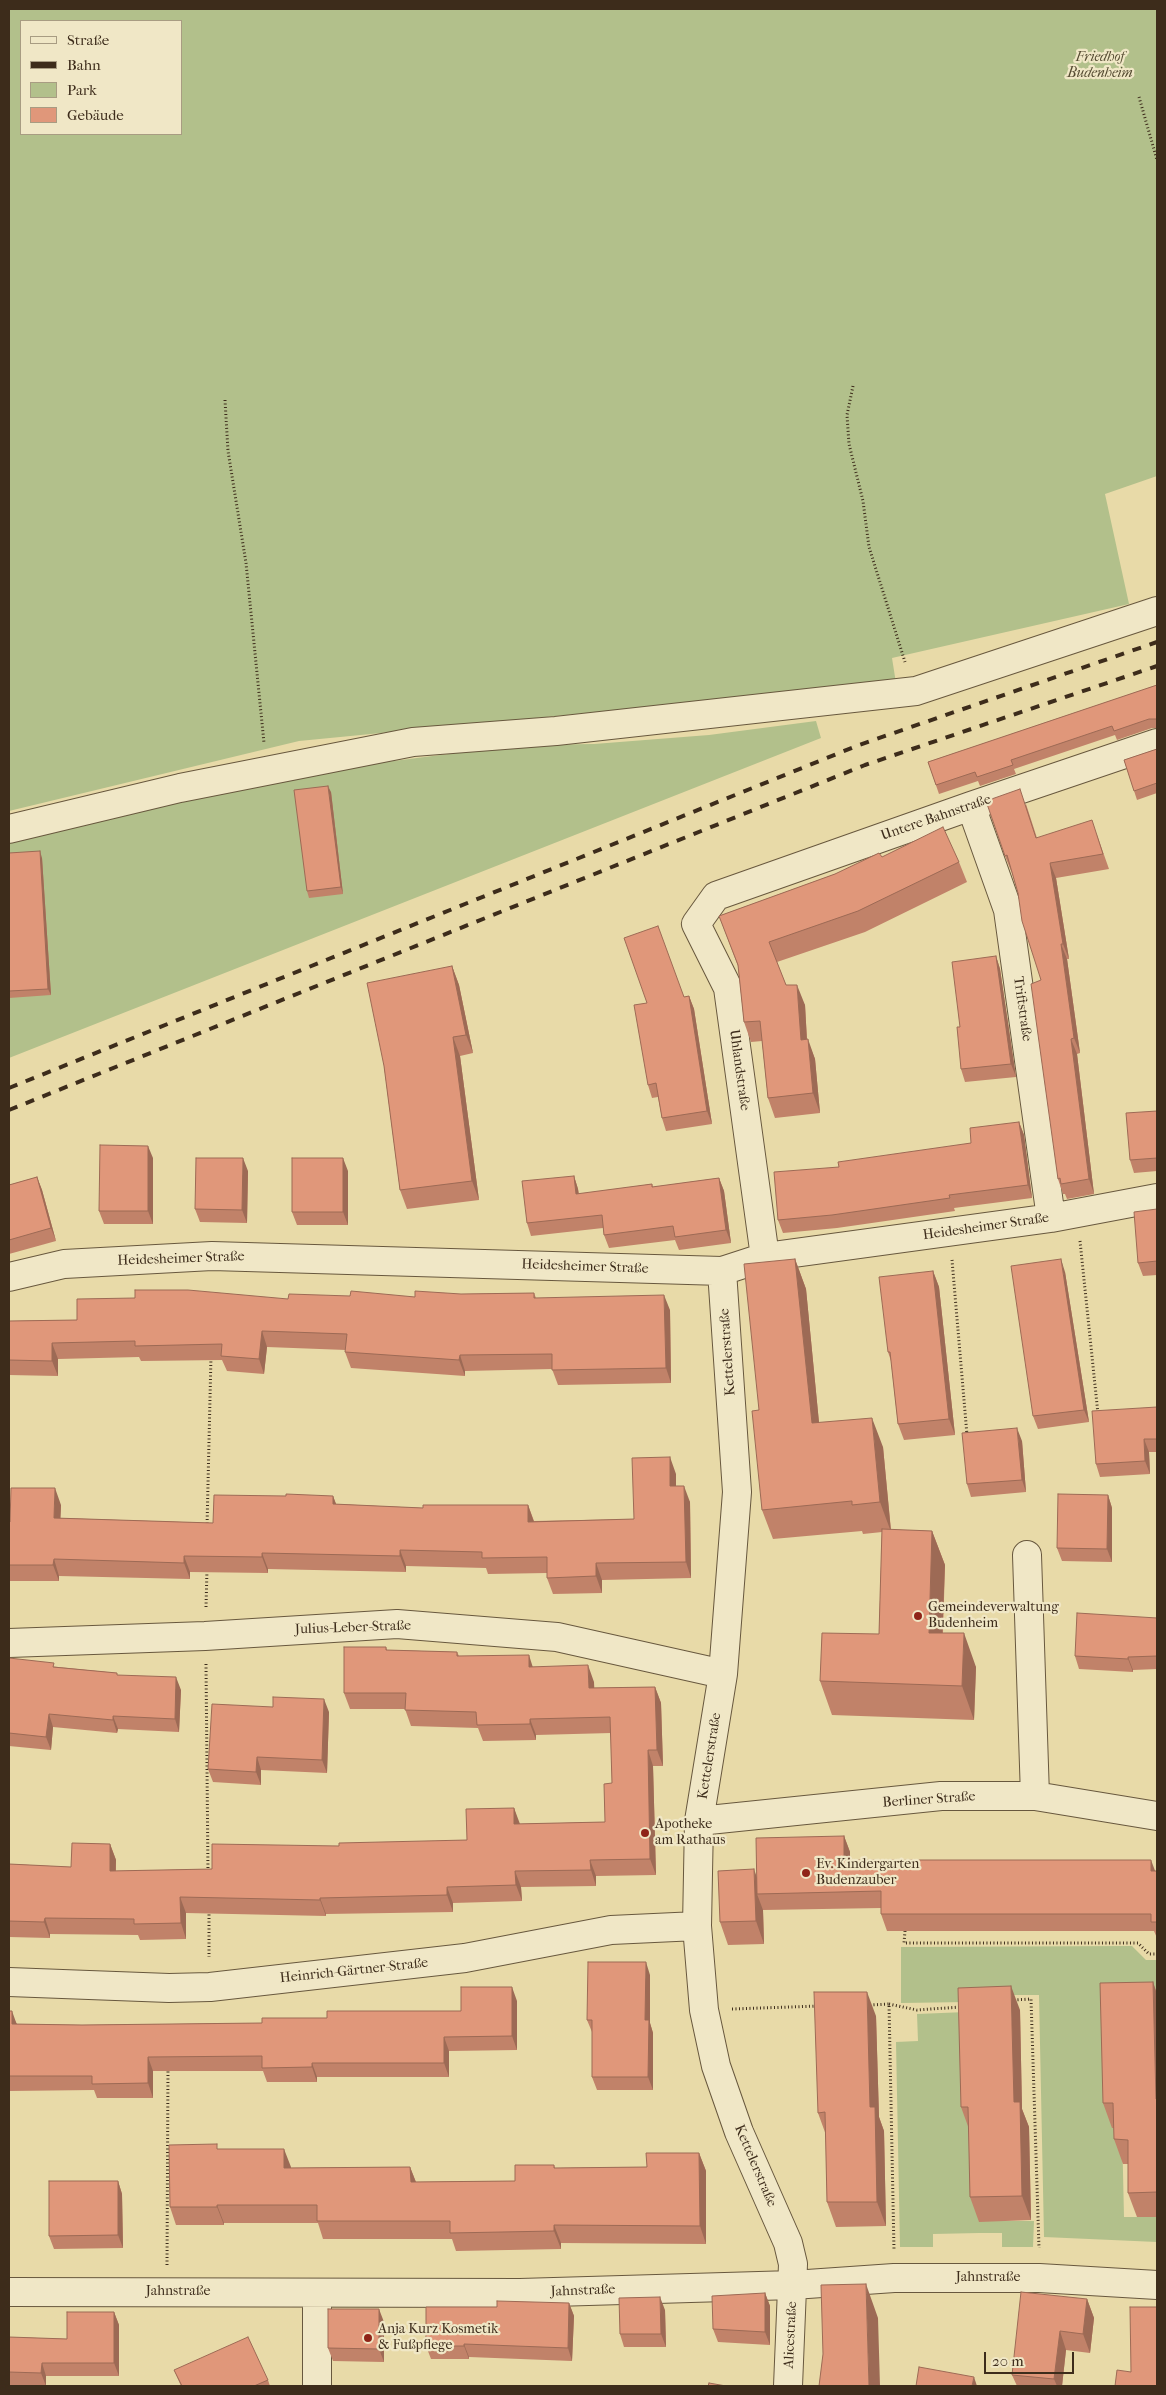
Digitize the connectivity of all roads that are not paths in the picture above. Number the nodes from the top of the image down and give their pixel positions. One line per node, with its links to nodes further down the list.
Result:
1 (1157, 612): 4 (street)
2 (1157, 743): 3 (street, Untere Bahnstraße)
3 (971, 806): 5 (street, Untere Bahnstraße); 7 (street, Triftstraße)
4 (9, 828)
5 (716, 896): 8 (street, Uhlandstraße)
6 (1157, 1198): 7 (street, Heidesheimer Straße)
7 (1051, 1218): 8 (street, Heidesheimer Straße)
8 (765, 1257): 9 (street, Heidesheimer Straße)
9 (722, 1271): 10 (street, Heidesheimer Straße); 13 (street, Kettelerstraße)
10 (9, 1277)
11 (1027, 1555): 14 (street)
12 (9, 1643): 13 (street, Julius-Leber-Straße)
13 (723, 1674): 16 (street, Kettelerstraße)
14 (1035, 1796): 15 (street, Berliner Straße); 16 (street, Berliner Straße)
15 (1157, 1816)
16 (699, 1821): 17 (street, Kettelerstraße)
17 (697, 1926): 18 (street, Heinrich-Gärtner-Straße); 19 (street, Kettelerstraße)
18 (9, 1982)
19 (793, 2285): 20 (street, Jahnstraße); 22 (street, Jahnstraße); 24 (street, Alicestraße)
20 (1157, 2285)
21 (9, 2292): 22 (street, Jahnstraße)
22 (317, 2293): 23 (street)
23 (318, 2386)
24 (788, 2386)

